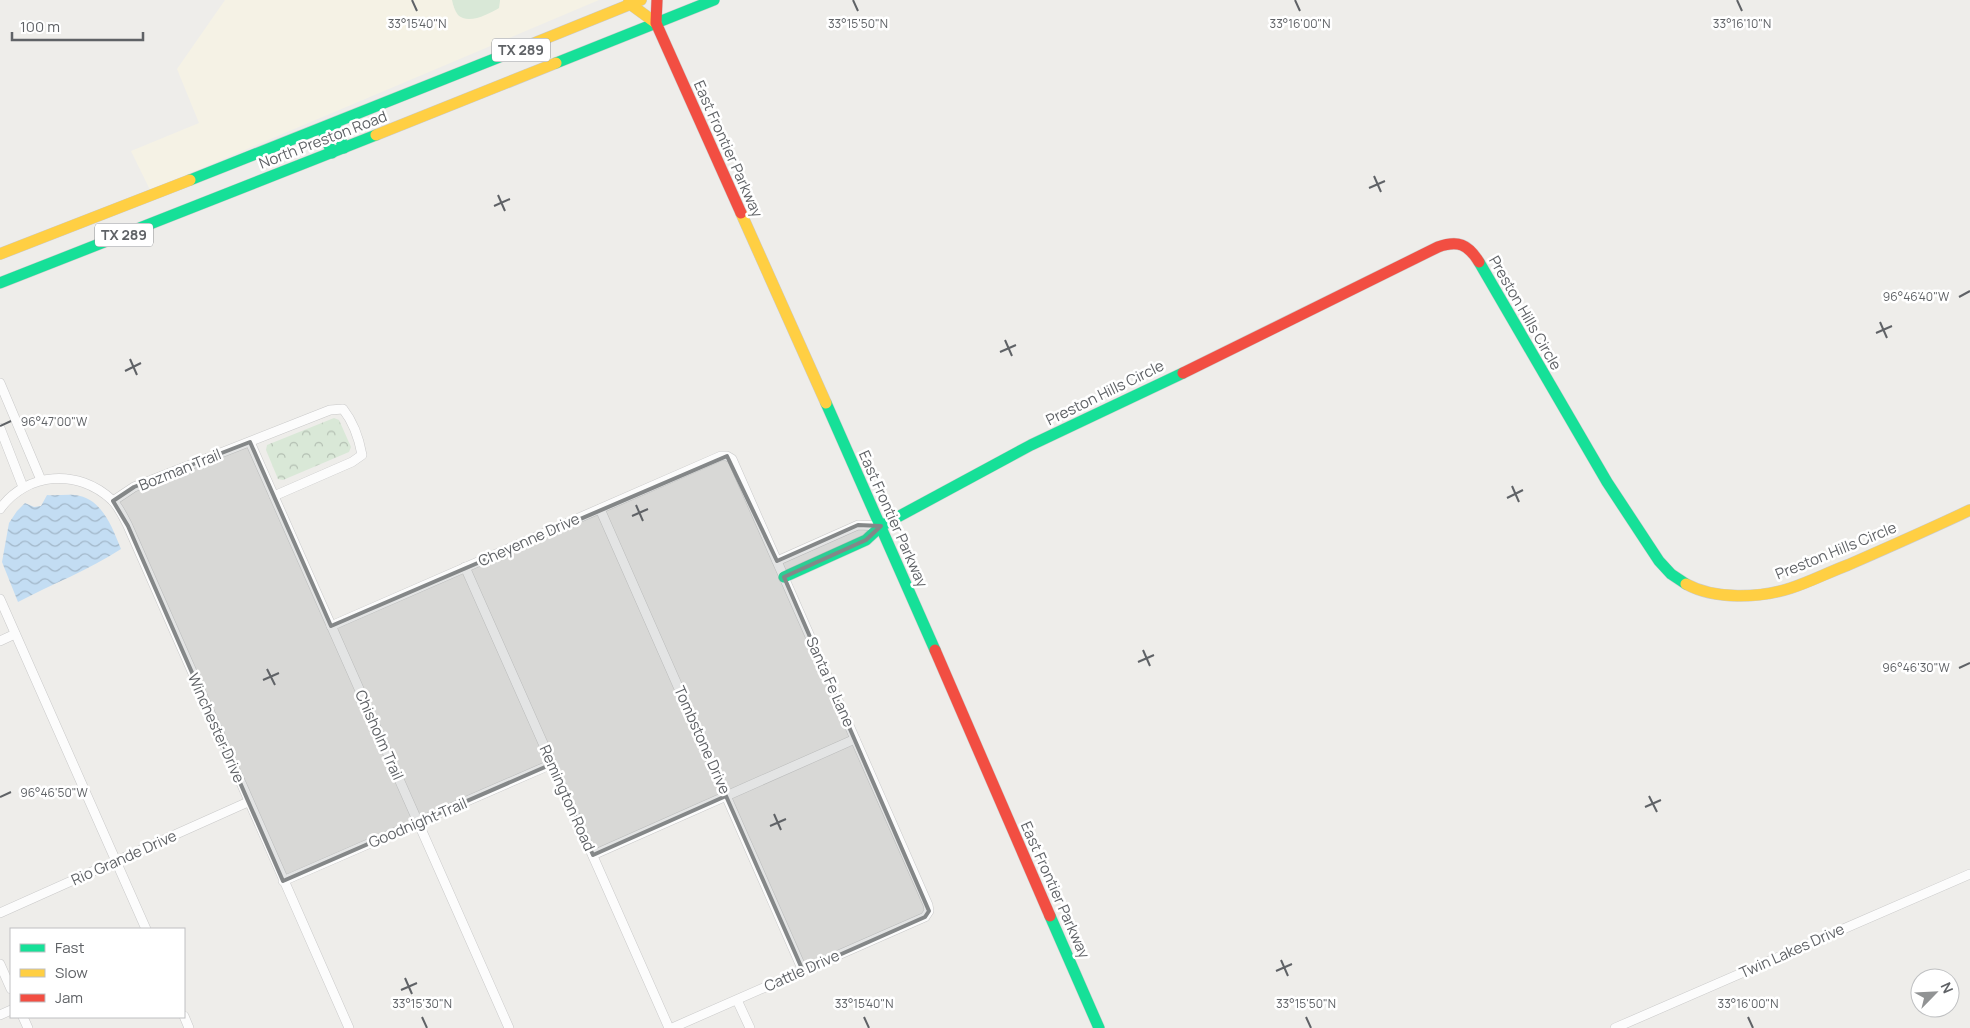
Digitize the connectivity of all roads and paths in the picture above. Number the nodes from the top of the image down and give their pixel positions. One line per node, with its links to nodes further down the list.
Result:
1 (657, 0): 4 (street)
2 (714, 0): 4 (street, TX 289)
3 (633, 1): 4 (street); 5 (street, North Preston Road / TX 289)
4 (656, 23): 7 (street, North Preston Road / TX 289); 24 (street, East Frontier Parkway)
5 (334, 124): 6 (street, North Preston Road / TX 289); 7 (street)
6 (322, 129): 8 (street); 9 (street, North Preston Road / TX 289)
7 (344, 148): 8 (street, North Preston Road / TX 289)
8 (332, 153): 10 (street, North Preston Road / TX 289)
9 (0, 254)
10 (0, 283)
11 (0, 384): 13 (street)
12 (0, 428): 15 (street)
13 (25, 442): 15 (street); 17 (street)
14 (250, 442): 19 (street, Chisholm Trail); 19 (street, Bozman Trail); 20 (street, Bozman Trail)
15 (8, 449): 18 (street)
16 (727, 456): 22 (street, Cheyenne Drive); 25 (street, Santa Fe Lane)
17 (41, 480): 18 (street, Winchester Drive); 20 (street, Winchester Drive)
18 (23, 487): 21 (street, Winchester Drive)
19 (274, 496): 29 (street, Chisholm Trail)
20 (113, 501): 35 (street, Winchester Drive)
21 (0, 509)
22 (600, 509): 26 (street, Cheyenne Drive); 34 (street, Tombstone Drive)
23 (1970, 510): 24 (street, Preston Hills Circle)
24 (881, 526): 25 (street); 27 (street); 52 (street, East Frontier Parkway)
25 (777, 561): 27 (street, Santa Fe Lane)
26 (465, 567): 29 (street, Cheyenne Drive); 33 (street, Remington Road)
27 (784, 577): 32 (street, Santa Fe Lane)
28 (0, 599): 30 (street)
29 (332, 626): 36 (street, Chisholm Trail)
30 (15, 634): 31 (street); 38 (street)
31 (0, 641)
32 (855, 739): 34 (street); 41 (street, Santa Fe Lane)
33 (552, 764): 36 (street, Goodnight Trail); 37 (street, Remington Road)
34 (726, 796): 37 (street); 45 (street, Tombstone Drive)
35 (248, 802): 38 (street, Rio Grande Drive); 40 (street, Winchester Drive)
36 (418, 823): 40 (street, Goodnight Trail); 49 (street, Chisholm Trail)
37 (593, 855): 50 (street, Remington Road)
38 (116, 862): 42 (street, Rio Grande Drive); 43 (street)
39 (1970, 874): 53 (street, Twin Lakes Drive)
40 (283, 881): 48 (street, Winchester Drive)
41 (929, 911): 45 (street, Cattle Drive)
42 (0, 913)
43 (146, 928)
44 (0, 964): 46 (street)
45 (803, 971): 47 (street, Cattle Drive)
46 (10, 987)
47 (737, 1000): 50 (street, Cattle Drive); 51 (street)
48 (348, 1028)
49 (509, 1028)
50 (671, 1028)
51 (750, 1028)
52 (1099, 1028)
53 (1615, 1028)

